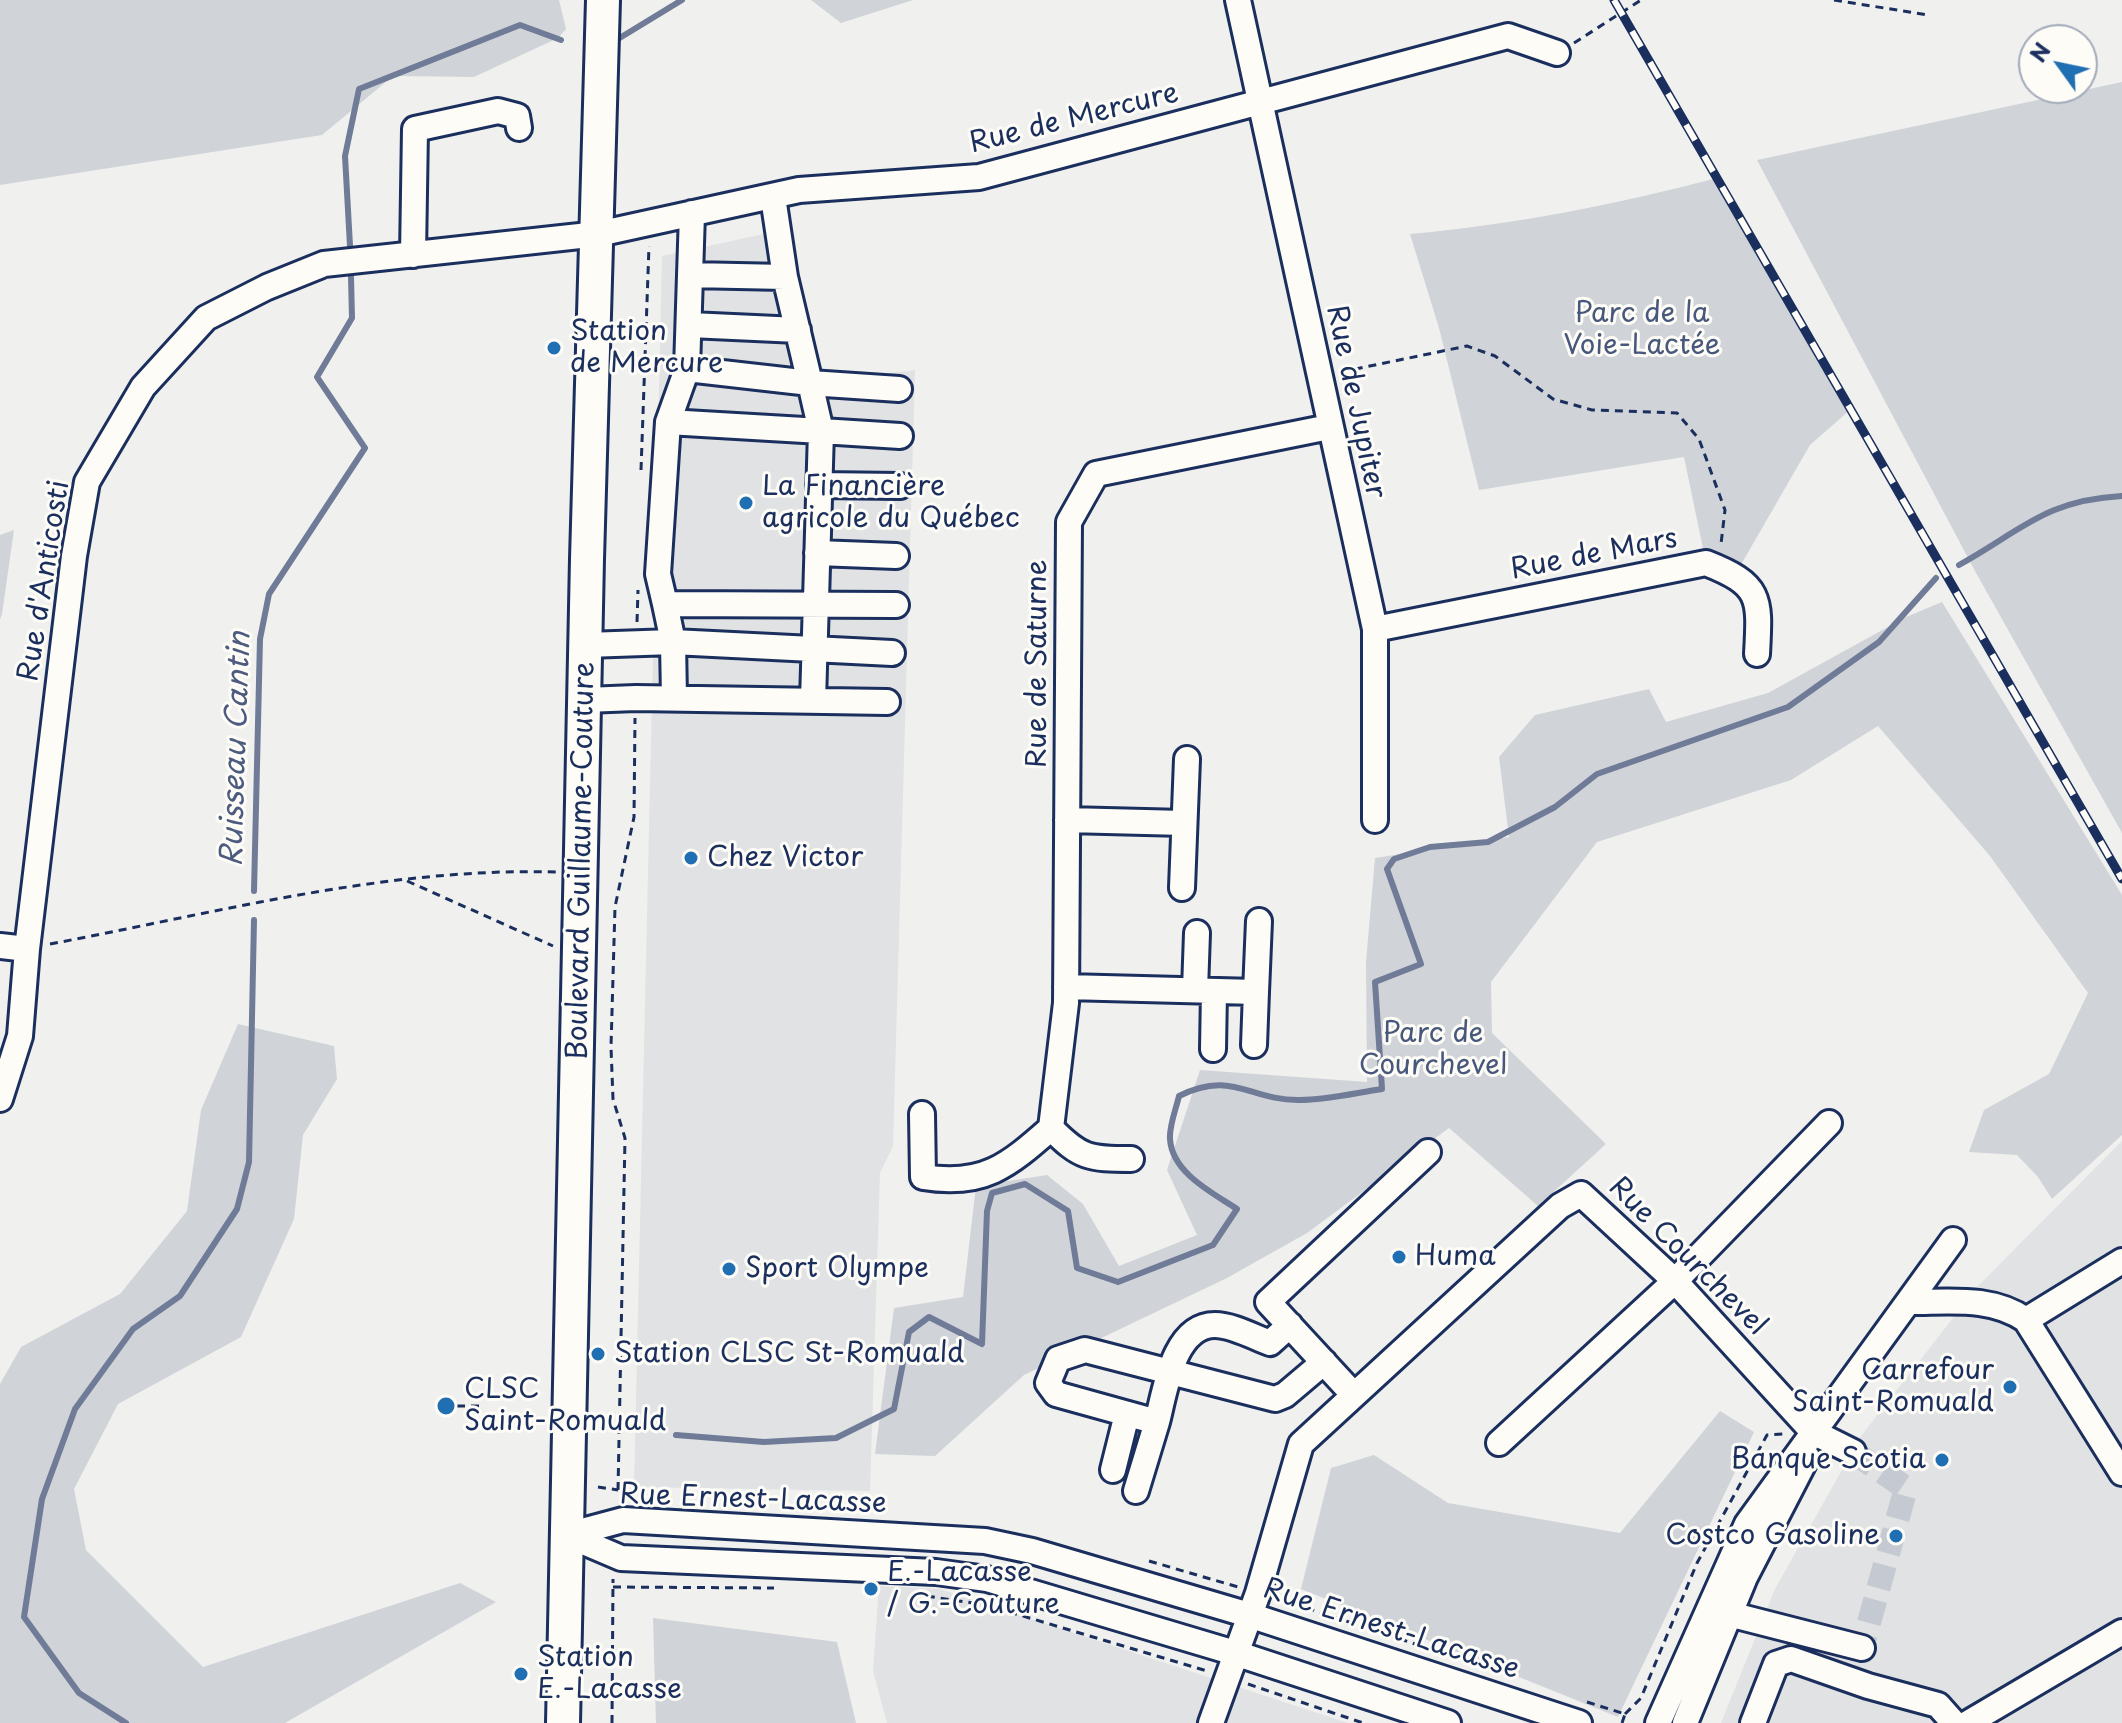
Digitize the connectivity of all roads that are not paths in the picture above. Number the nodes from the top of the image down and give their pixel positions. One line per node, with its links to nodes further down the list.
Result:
1 (603, 0): 8 (main road, Boulevard Guillaume-Couture)
2 (1238, 0): 4 (street, Rue de Jupiter)
3 (1557, 53): 4 (street, Rue de Mercure)
4 (1260, 102): 6 (street, Rue de Mercure); 18 (street, Rue de Jupiter)
5 (519, 128): 9 (street)
6 (773, 197): 7 (street, Rue de Mercure); 11 (street)
7 (692, 213): 8 (street, Rue de Mercure); 10 (street)
8 (598, 234): 9 (street, Rue d'Anticosti); 30 (main road, Boulevard Guillaume-Couture)
9 (413, 255): 46 (street, Rue d'Anticosti)
10 (690, 275): 11 (street); 12 (street)
11 (785, 277): 13 (street)
12 (690, 325): 13 (street); 14 (street)
13 (798, 330): 15 (street)
14 (687, 369): 15 (street); 17 (street)
15 (810, 383): 16 (street); 19 (street)
16 (899, 389)
17 (668, 422): 19 (street); 25 (street)
18 (1329, 427): 28 (street, Rue de Jupiter); 39 (street, Rue de Saturne)
19 (821, 431): 20 (street); 21 (street)
20 (900, 436)
21 (819, 485): 22 (street); 23 (street)
22 (900, 486)
23 (817, 553): 24 (street); 26 (street)
24 (896, 556)
25 (665, 604): 26 (street); 29 (street)
26 (817, 605): 27 (street); 31 (street)
27 (896, 605)
28 (1375, 629): 33 (street, Rue de Mars); 40 (street, Rue de Jupiter)
29 (673, 642): 30 (street); 31 (street); 34 (street)
30 (586, 645): 35 (main road, Boulevard Guillaume-Couture)
31 (815, 649): 32 (street); 36 (street)
32 (892, 653)
33 (1757, 654)
34 (674, 698): 35 (street); 36 (street)
35 (585, 700): 75 (main road, Boulevard Guillaume-Couture)
36 (813, 701): 37 (street)
37 (887, 702)
38 (1187, 759): 41 (street)
39 (1067, 820): 41 (street); 49 (street, Rue de Saturne)
40 (1375, 820)
41 (1184, 823): 42 (street)
42 (1182, 888)
43 (1259, 921): 48 (street)
44 (1197, 933): 47 (street)
45 (0, 946): 46 (street)
46 (27, 949): 52 (street, Rue d'Anticosti)
47 (1204, 991): 48 (street); 49 (street); 51 (street)
48 (1256, 992): 50 (street)
49 (1066, 995): 55 (street, Rue de Saturne)
50 (1254, 1045)
51 (1213, 1049)
52 (0, 1099)
53 (922, 1114): 55 (street)
54 (1829, 1123): 60 (street)
55 (1051, 1128): 57 (street)
56 (1428, 1152): 63 (street)
57 (1131, 1159)
58 (1953, 1240): 61 (street)
59 (2122, 1261): 62 (street)
60 (1675, 1281): 66 (street, Rue Courchevel); 69 (street, Rue Courchevel); 70 (street)
61 (1911, 1302): 62 (street); 69 (street)
62 (2026, 1320): 73 (street)
63 (1290, 1325): 64 (street); 65 (street)
64 (1324, 1362): 65 (street); 66 (street)
65 (1171, 1372): 67 (street); 68 (street)
66 (1353, 1394): 77 (street, Rue Courchevel)
67 (1127, 1414): 68 (street); 72 (street)
68 (1157, 1422): 74 (street)
69 (1813, 1432): 71 (street); 76 (street); 85 (street)
70 (1499, 1443)
71 (1853, 1452)
72 (1113, 1470)
73 (2122, 1473)
74 (1136, 1491)
75 (567, 1535): 77 (street, Rue Ernest-Lacasse); 80 (street, Rue Ernest-Lacasse); 81 (main road, Boulevard Guillaume-Couture)
76 (1729, 1614): 79 (street); 86 (street)
77 (1249, 1615): 80 (street, Rue Courchevel); 84 (street, Rue Ernest-Lacasse)
78 (2122, 1632): 89 (street)
79 (1862, 1648)
80 (1235, 1653): 82 (street, Rue Courchevel); 83 (street, Rue Ernest-Lacasse)
81 (563, 1723)
82 (1211, 1723)
83 (1448, 1723)
84 (1579, 1723)
85 (1658, 1723)
86 (1685, 1723)
87 (1753, 1723): 88 (street)
88 (1954, 1723)
89 (1968, 1723)

